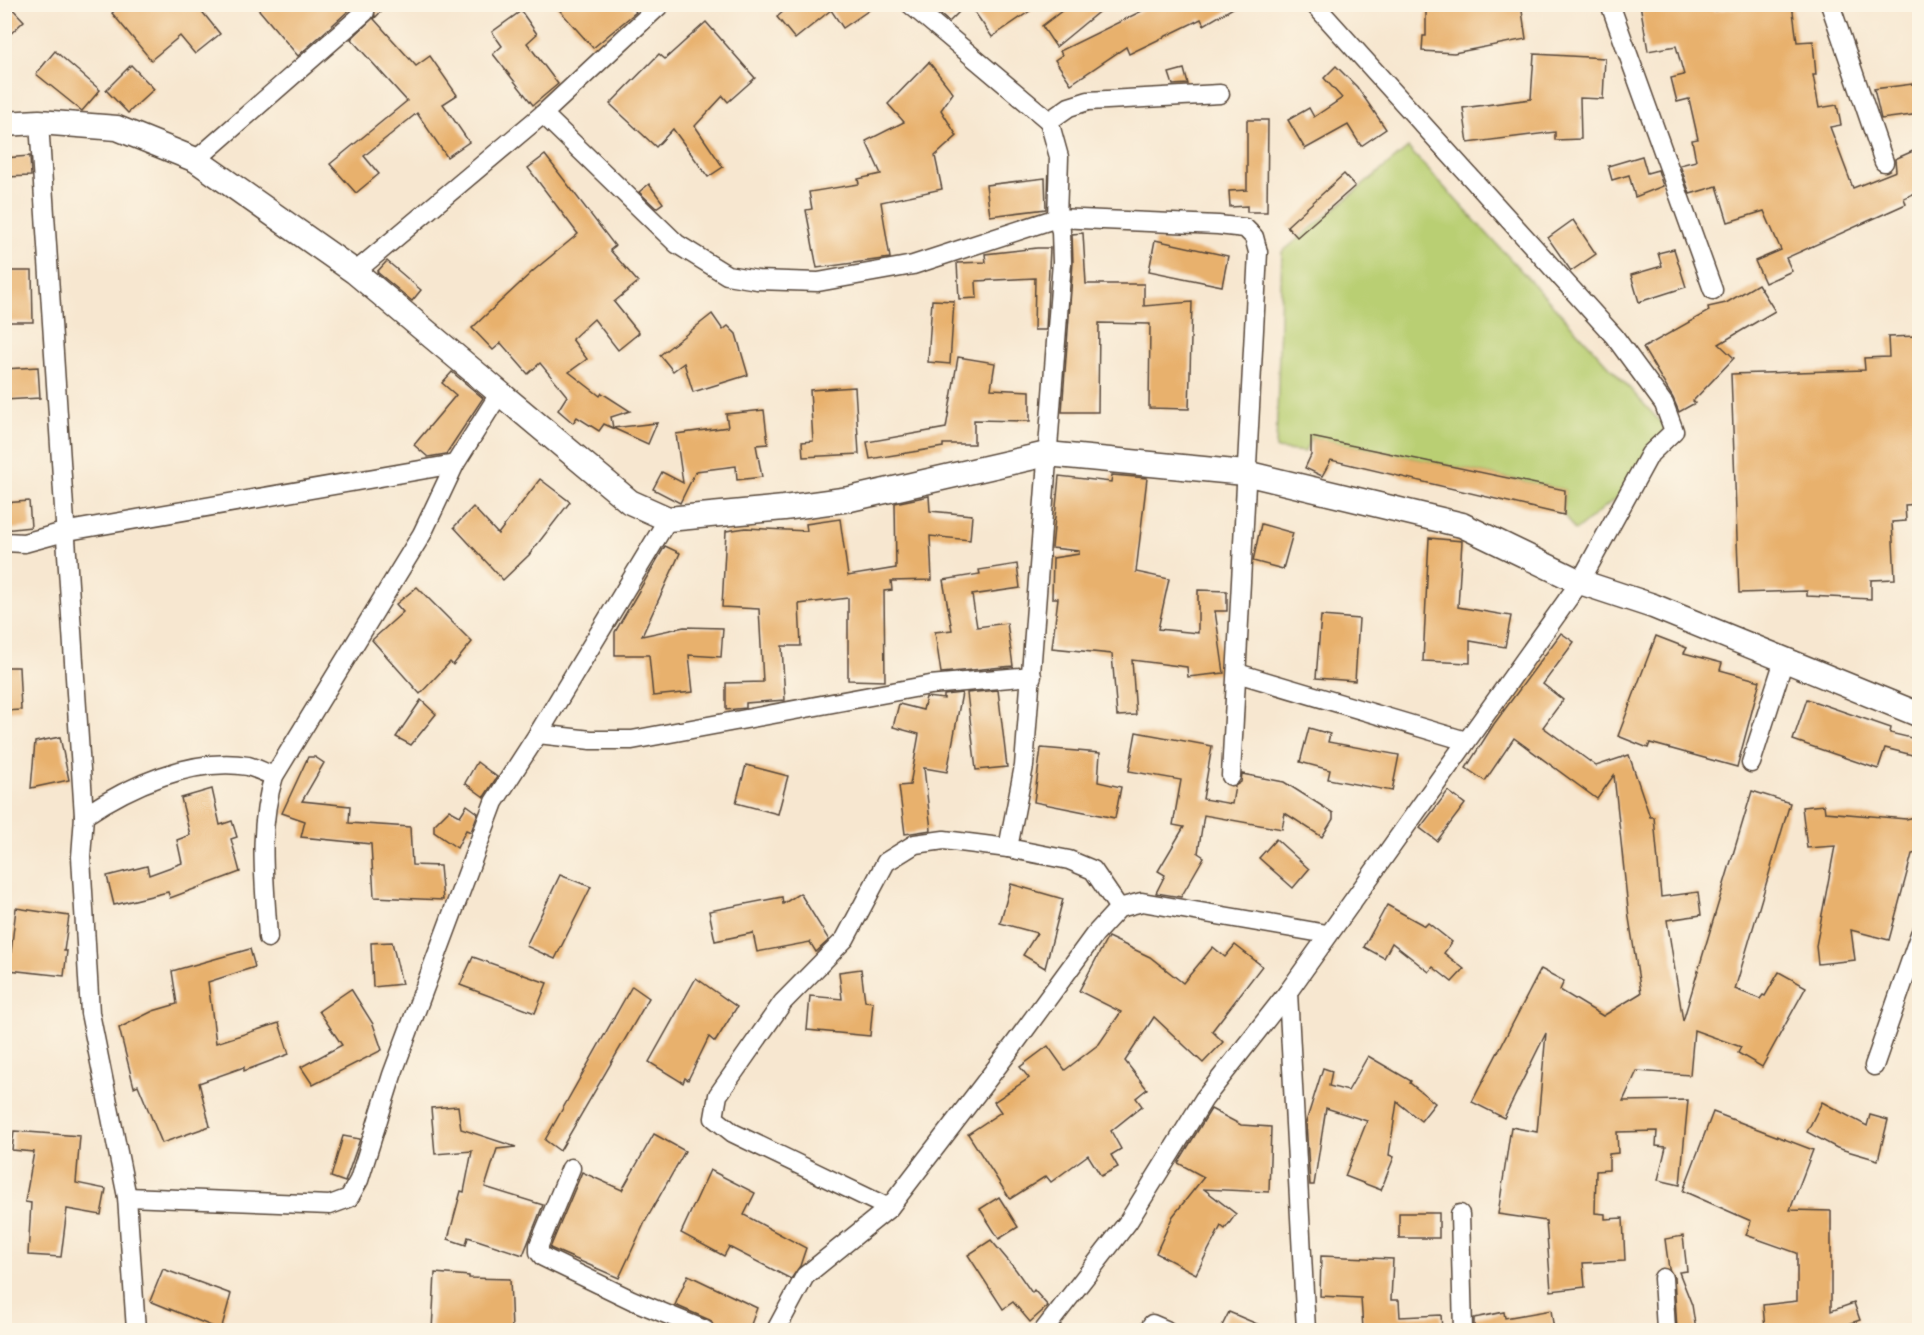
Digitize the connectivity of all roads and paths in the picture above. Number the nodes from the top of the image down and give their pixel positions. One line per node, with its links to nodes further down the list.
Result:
1 (661, 4): 8 (street)
2 (910, 4): 9 (street)
3 (1314, 4): 24 (street)
4 (1610, 4): 16 (street)
5 (1830, 4): 13 (street)
6 (365, 12): 12 (street)
7 (1220, 94): 9 (street)
8 (543, 114): 14 (street); 15 (street)
9 (1049, 121): 14 (street)
10 (39, 122): 11 (street); 12 (street); 22 (street)
11 (4, 124)
12 (196, 160): 15 (street)
13 (1884, 162)
14 (1057, 218): 18 (street); 20 (street)
15 (355, 272): 17 (street)
16 (1713, 290)
17 (501, 391): 19 (street); 21 (street)
18 (1047, 454): 20 (street); 21 (street); 27 (street)
19 (455, 464): 22 (street); 32 (street)
20 (1245, 473): 24 (street); 26 (street)
21 (668, 519): 29 (street)
22 (68, 531): 23 (street); 34 (street)
23 (4, 542)
24 (1580, 582): 25 (street); 30 (street)
25 (1784, 660): 28 (street); 31 (street)
26 (1237, 673): 30 (street); 33 (street)
27 (1032, 676): 29 (street); 35 (street)
28 (1920, 715)
29 (538, 734): 43 (street)
30 (1466, 741): 37 (street)
31 (1751, 763)
32 (274, 776): 34 (street); 39 (street)
33 (1231, 776)
34 (84, 816): 43 (street)
35 (1008, 848): 36 (street); 44 (street)
36 (1119, 908): 37 (street); 44 (street)
37 (1327, 934): 40 (street)
38 (1920, 934): 41 (street)
39 (268, 939)
40 (1288, 992): 50 (street); 51 (street)
41 (1874, 1066)
42 (571, 1168): 48 (street)
43 (127, 1197): 47 (street)
44 (888, 1208): 49 (street)
45 (1460, 1215): 52 (street)
46 (1663, 1278): 53 (street)
47 (136, 1330)
48 (705, 1330)
49 (776, 1330)
50 (1044, 1330)
51 (1306, 1330)
52 (1463, 1330)
53 (1666, 1330)

